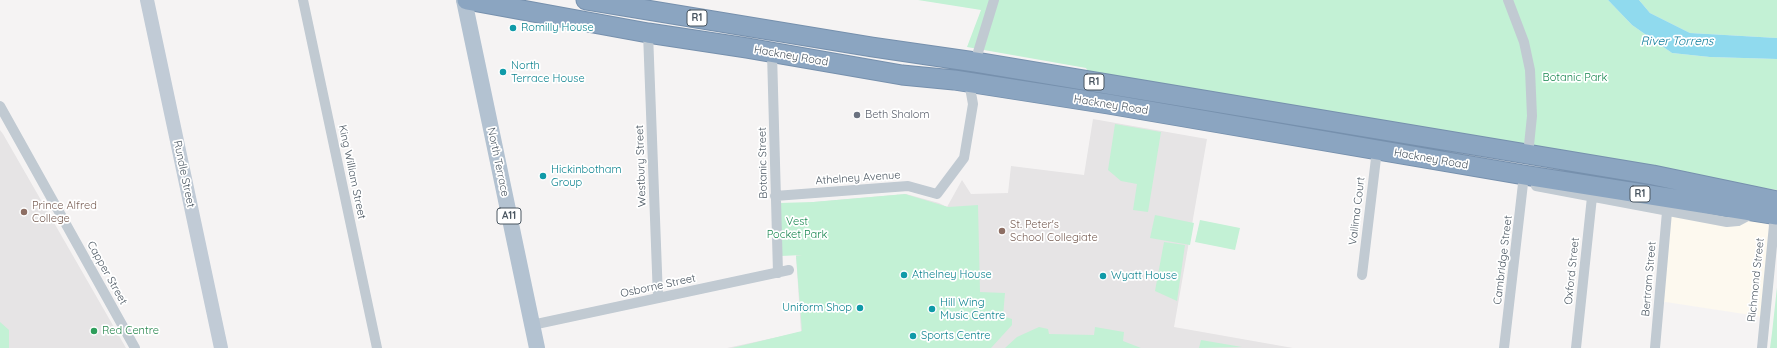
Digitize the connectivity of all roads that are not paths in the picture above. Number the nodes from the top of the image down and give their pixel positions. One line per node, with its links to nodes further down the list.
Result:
1 (147, 0): 34 (street, Rundle Street)
2 (303, 0): 35 (street, King William Street)
3 (464, 0): 32 (main road, North Terrace / A11)
4 (467, 0): 9 (highway, Hackney Road / R1)
5 (586, 0): 8 (highway, Hackney Road / R1)
6 (994, 0): 12 (street)
7 (1508, 0): 19 (street)
8 (610, 4): 9 (highway); 12 (highway, Hackney Road / R1)
9 (625, 28): 10 (highway, Hackney Road / R1)
10 (648, 33): 11 (highway, Hackney Road / R1); 31 (street, Westbury Street)
11 (772, 53): 13 (highway, Hackney Road / R1); 23 (street, Botanic Street)
12 (975, 62): 15 (highway); 17 (highway, Hackney Road / R1)
13 (978, 84): 14 (street, Athelney Avenue); 14 (street, Athelney Avenue); 15 (highway, Hackney Road / R1)
14 (973, 104): 23 (street, Athelney Avenue)
15 (1108, 104): 18 (highway, Hackney Road / R1)
16 (0, 106): 33 (street, Capper Street)
17 (1349, 124): 18 (highway); 19 (highway, Hackney Road / R1)
18 (1376, 150): 21 (highway, Hackney Road / R1); 30 (street, Vailima Court)
19 (1528, 155): 20 (highway, Hackney Road / R1)
20 (1634, 172): 22 (highway); 25 (highway, Hackney Road / R1)
21 (1525, 179): 22 (highway, Hackney Road / R1); 24 (street, Hackney Road); 37 (street, Cambridge Street)
22 (1630, 192): 25 (highway, Hackney Road / R1)
23 (775, 196): 29 (street, Botanic Street)
24 (1592, 197): 27 (street, Hackney Road); 38 (street, Oxford Street)
25 (1751, 204): 26 (highway, Hackney Road / R1); 27 (street, Hackney Road)
26 (1776, 210): 40 (street, Richmond Street)
27 (1667, 212): 39 (street, Bertram Street)
28 (789, 270): 29 (street, Osborne Street)
29 (778, 273): 31 (street, Osborne Street)
30 (1362, 275)
31 (658, 298): 32 (street, Osborne Street)
32 (532, 325): 36 (main road, North Terrace / A11)
33 (135, 348)
34 (221, 348)
35 (376, 348)
36 (537, 348)
37 (1504, 348)
38 (1576, 348)
39 (1655, 348)
40 (1762, 348)

